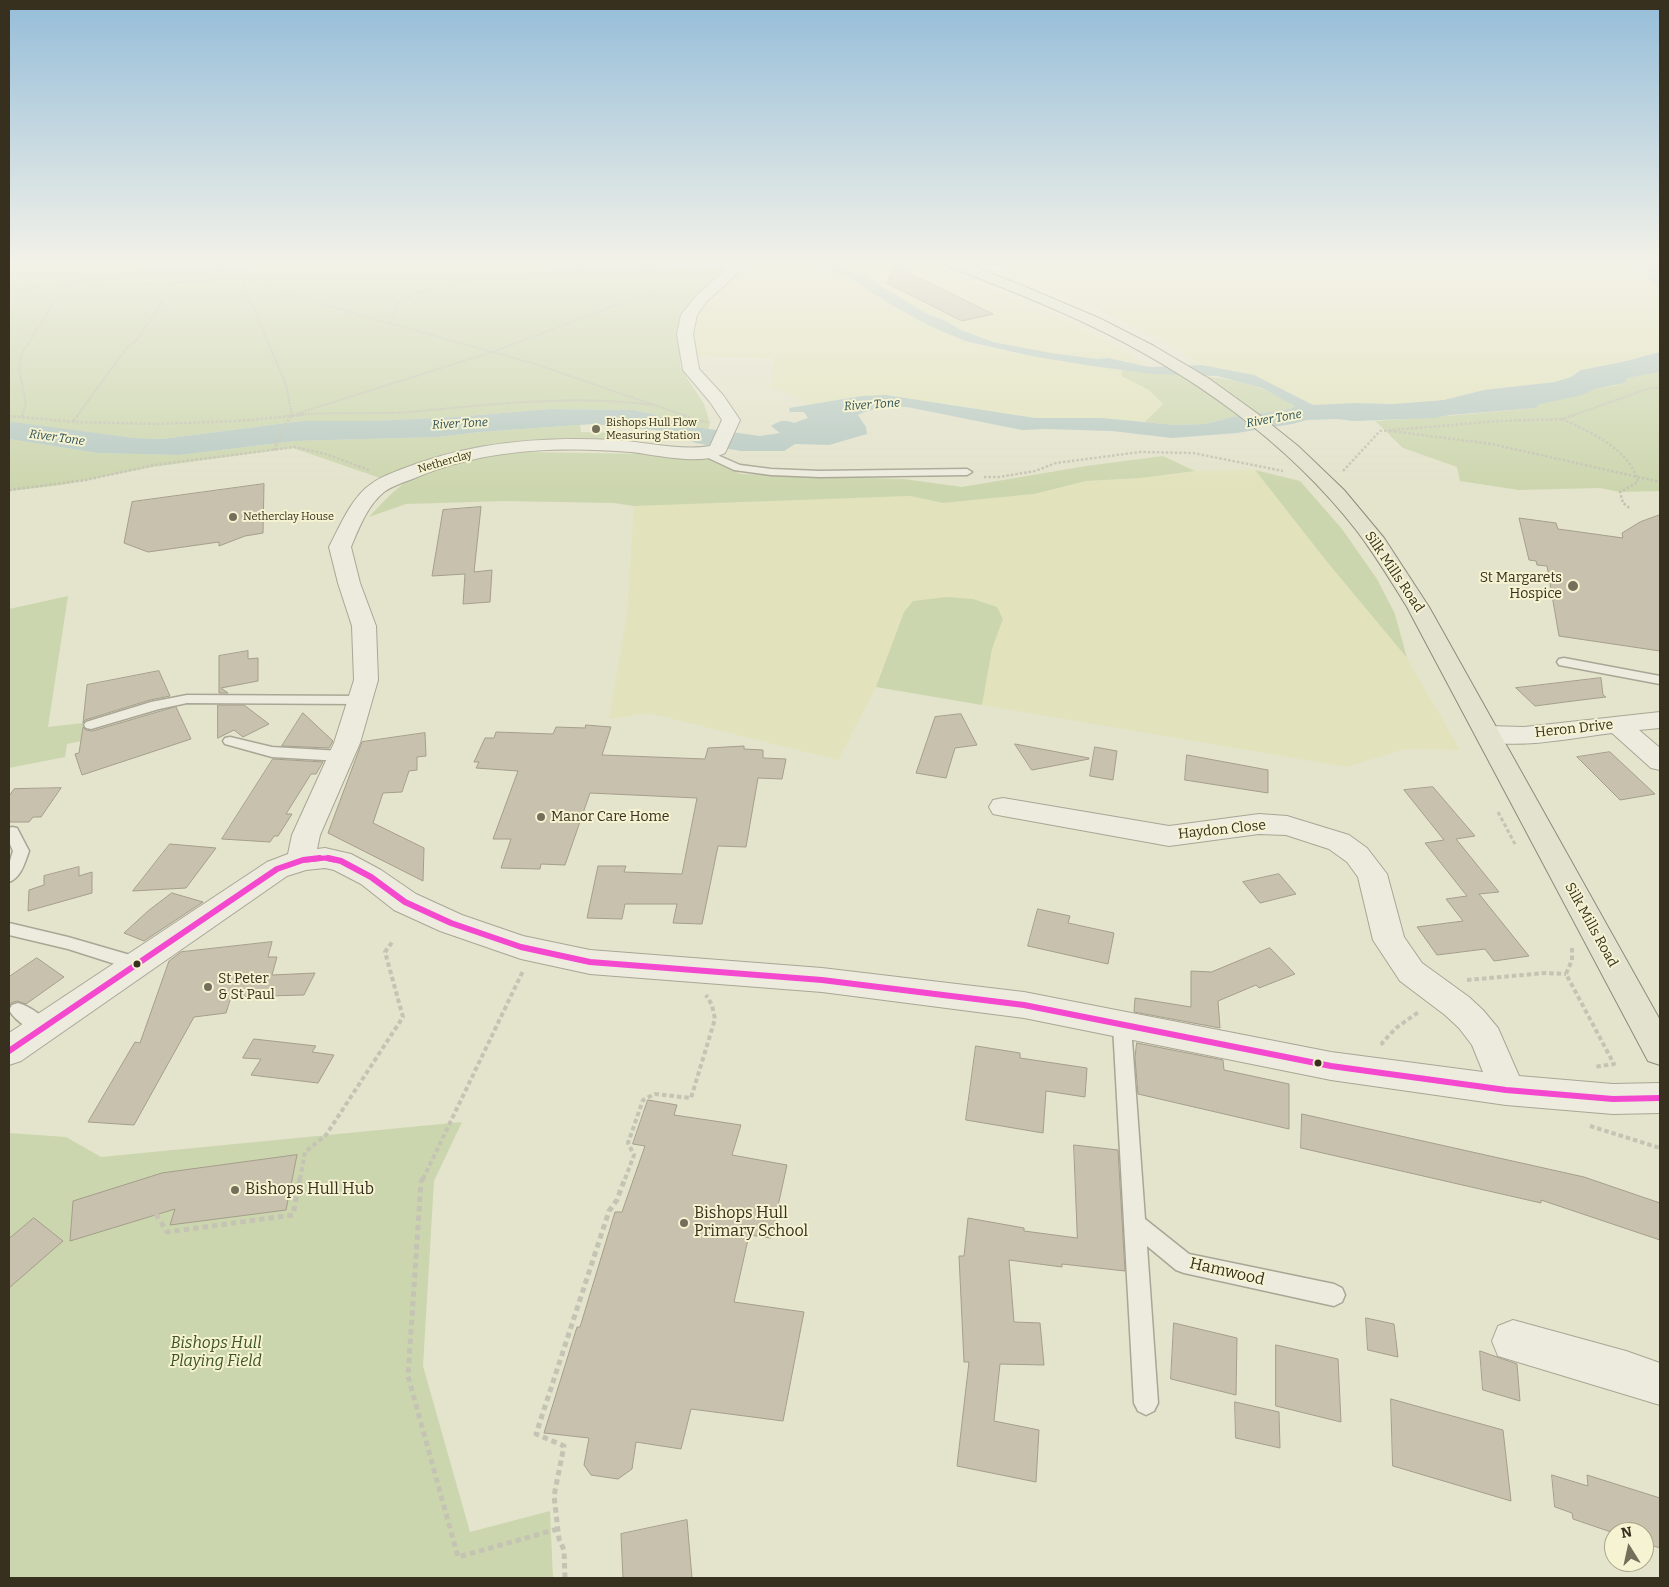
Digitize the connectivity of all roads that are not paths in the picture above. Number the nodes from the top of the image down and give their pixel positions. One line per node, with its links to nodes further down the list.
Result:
1 (686, 337): 3 (street)
2 (1125, 337): 11 (main road, Silk Mills Road)
3 (712, 451): 4 (lane); 7 (street, Netherclay)
4 (967, 472)
5 (1564, 662): 6 (lane)
6 (1660, 680)
7 (360, 700): 9 (lane); 13 (street, Netherclay)
8 (1660, 720): 10 (street, Heron Drive)
9 (91, 725)
10 (1618, 725): 11 (street, Heron Drive); 14 (street)
11 (1488, 734): 23 (main road, Silk Mills Road)
12 (230, 741): 13 (lane)
13 (341, 756): 17 (street, Netherclay)
14 (1660, 762)
15 (1003, 807): 24 (street, Haydon Close)
16 (12, 832): 18 (lane)
17 (303, 860): 20 (street); 21 (street)
18 (9, 876)
19 (9, 929): 20 (lane)
20 (137, 964): 22 (street)
21 (1122, 1026): 24 (street); 26 (lane)
22 (9, 1050)
23 (1660, 1051)
24 (1506, 1090): 25 (street)
25 (1660, 1098)
26 (1133, 1222): 27 (lane, Hamwood); 30 (lane)
27 (1334, 1295)
28 (1513, 1341): 29 (street)
29 (1660, 1384)
30 (1146, 1403)

